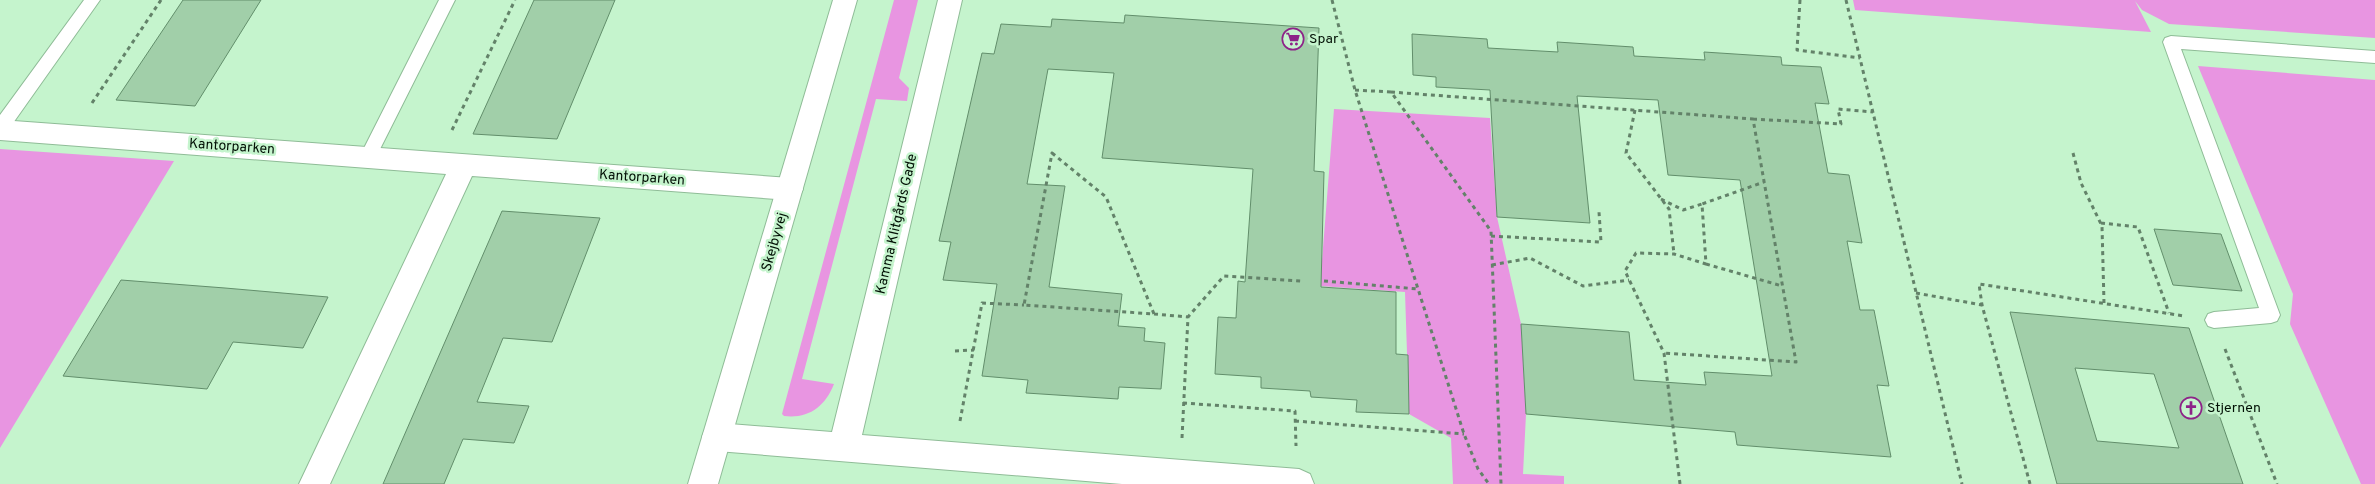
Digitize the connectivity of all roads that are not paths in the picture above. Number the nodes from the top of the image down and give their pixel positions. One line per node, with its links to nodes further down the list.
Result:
1 (92, 0): 6 (lane)
2 (447, 0): 7 (lane)
3 (845, 0): 9 (street, Skejbyvej)
4 (950, 0): 12 (street, Kamma Klitgårds Gade)
5 (2375, 57): 10 (lane)
6 (0, 129): 7 (street, Kantorparken)
7 (367, 158): 8 (street, Kantorparken)
8 (464, 165): 9 (street, Kantorparken); 13 (street)
9 (790, 189): 11 (street, Skejbyvej)
10 (2214, 320)
11 (717, 437): 12 (street); 14 (street, Skejbyvej)
12 (844, 447): 15 (street)
13 (314, 484)
14 (703, 484)
15 (1298, 484)

